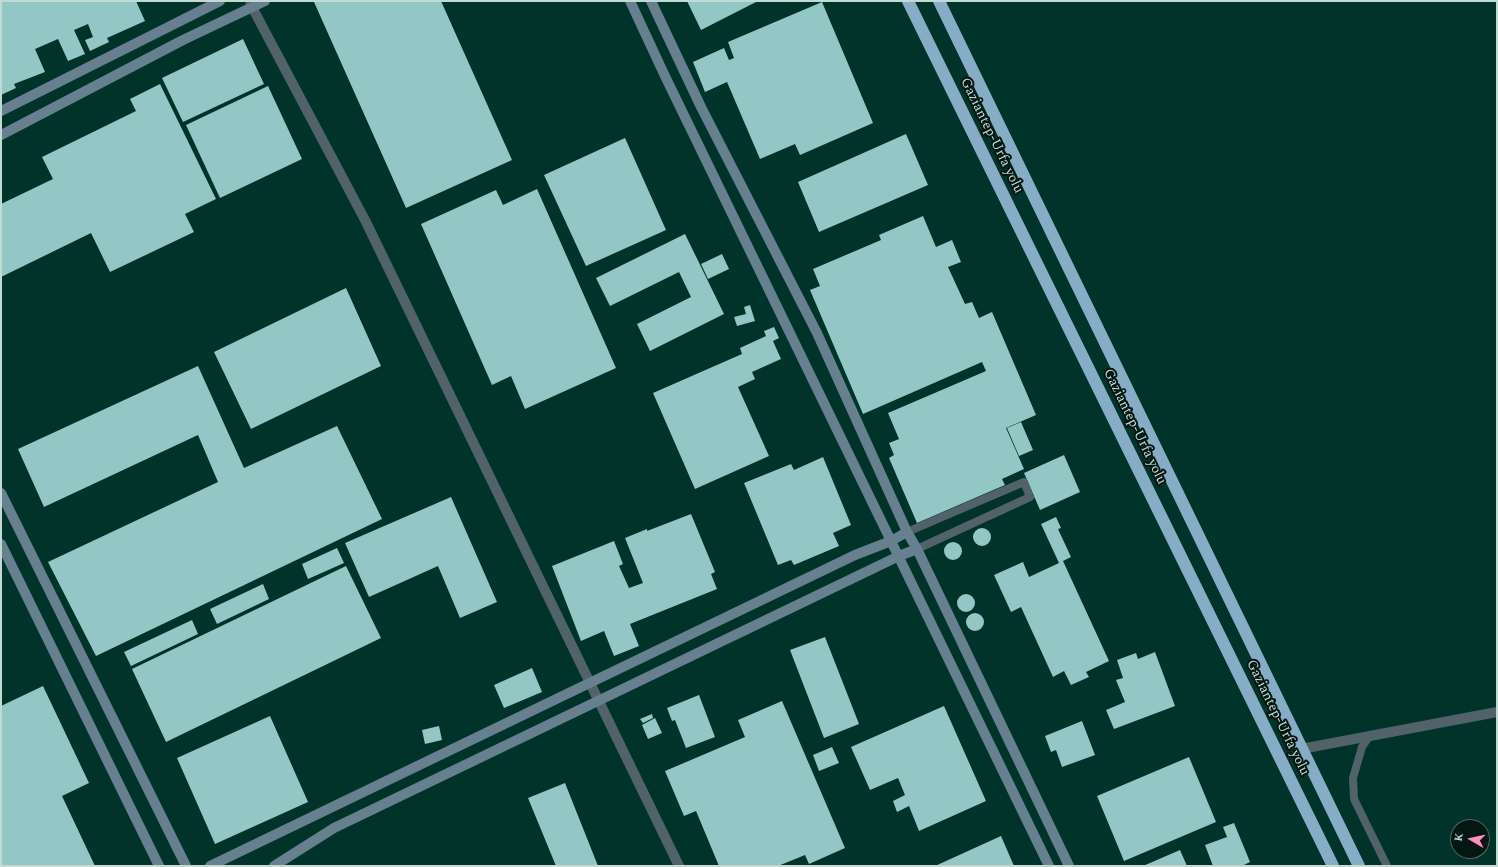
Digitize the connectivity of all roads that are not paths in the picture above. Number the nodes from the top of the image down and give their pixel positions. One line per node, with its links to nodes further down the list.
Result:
1 (220, 1): 8 (street)
2 (265, 1): 7 (street)
3 (630, 1): 12 (street)
4 (651, 1): 11 (street)
5 (908, 1): 28 (highway, Gaziantep-Urfa yolu)
6 (939, 1): 20 (highway, Gaziantep-Urfa yolu)
7 (251, 4): 9 (street); 16 (street)
8 (1, 111)
9 (1, 135)
10 (1, 493): 22 (street)
11 (907, 532): 12 (street); 14 (street); 14 (lane)
12 (891, 541): 15 (street); 16 (street)
13 (1, 544): 21 (street)
14 (917, 549): 15 (street); 27 (street)
15 (900, 556): 17 (street); 26 (street)
16 (590, 683): 17 (street); 23 (street)
17 (599, 700): 24 (street); 25 (street)
18 (1497, 712): 19 (street)
19 (1370, 736): 20 (street); 30 (lane)
20 (1301, 749): 29 (highway, Gaziantep-Urfa yolu)
21 (159, 866)
22 (186, 866)
23 (210, 866)
24 (274, 866)
25 (679, 866)
26 (1049, 866)
27 (1069, 866)
28 (1333, 866)
29 (1359, 866)
30 (1387, 866)

